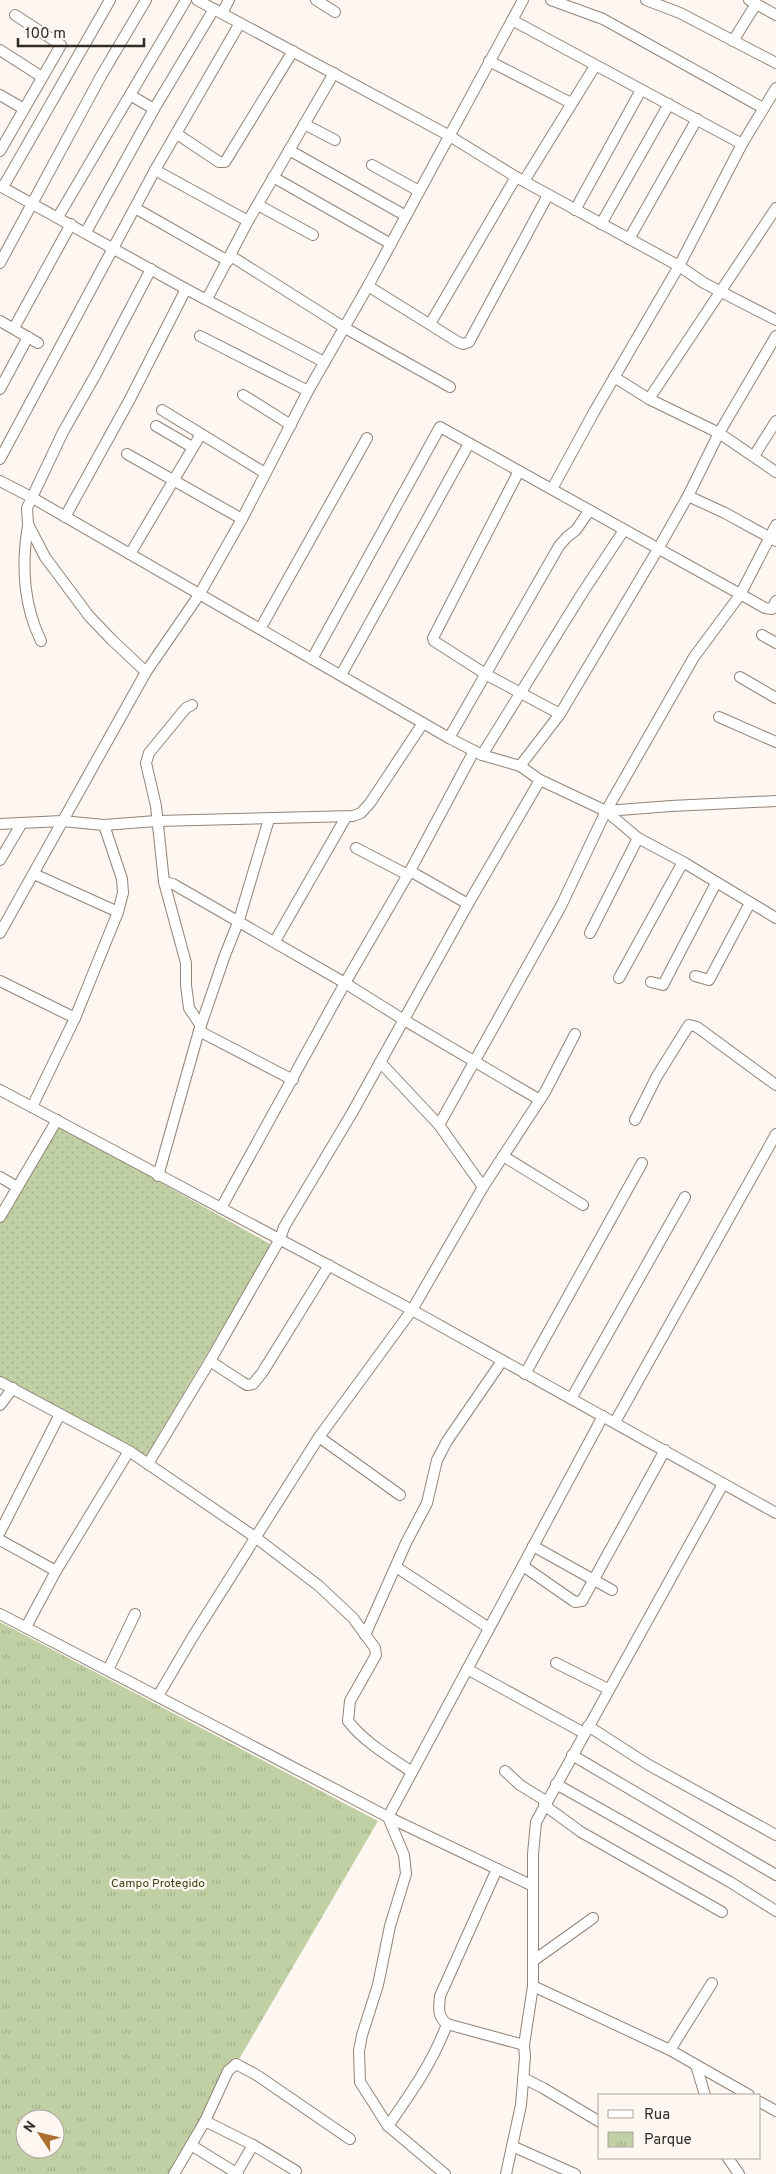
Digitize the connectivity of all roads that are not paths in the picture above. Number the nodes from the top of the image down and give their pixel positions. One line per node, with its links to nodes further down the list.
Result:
1 (110, 0): 46 (street)
2 (146, 0): 49 (street)
3 (186, 0): 28 (street)
4 (197, 0): 11 (street)
5 (229, 0): 11 (street)
6 (316, 0): 12 (street)
7 (523, 0): 15 (street)
8 (551, 0): 31 (street)
9 (646, 0): 17 (street)
10 (753, 2): 13 (street); 17 (street)
11 (218, 11): 16 (street); 32 (street)
12 (335, 12)
13 (775, 13)
14 (15, 15): 24 (street)
15 (512, 20): 20 (street); 22 (street)
16 (240, 23): 19 (street); 36 (street)
17 (733, 41): 21 (street)
18 (0, 50): 24 (street)
19 (293, 51): 23 (street); 36 (street)
20 (489, 61): 29 (street); 37 (street)
21 (776, 63)
22 (594, 66): 26 (street); 29 (street)
23 (334, 73): 35 (street); 37 (street)
24 (42, 77): 33 (street)
25 (776, 88): 31 (street)
26 (642, 90): 30 (street); 53 (street)
27 (0, 95): 33 (street)
28 (130, 96): 32 (street); 55 (street)
29 (571, 103): 45 (street)
30 (669, 104): 34 (street); 58 (street)
31 (763, 108): 39 (street)
32 (154, 109): 59 (street)
33 (24, 110): 41 (street)
34 (697, 119): 39 (street); 61 (street)
35 (304, 124): 38 (street); 40 (street)
36 (177, 134): 43 (street)
37 (448, 135): 45 (street); 47 (street)
38 (335, 140)
39 (742, 144): 66 (street)
40 (288, 150): 44 (street); 54 (street)
41 (0, 151)
42 (372, 165): 47 (street)
43 (155, 170): 51 (street); 56 (street)
44 (273, 177): 50 (street); 62 (street)
45 (520, 179): 48 (street); 74 (street)
46 (2, 186): 49 (street)
47 (419, 190): 54 (street)
48 (548, 195): 53 (street); 74 (street)
49 (33, 204): 55 (street); 65 (street)
50 (258, 205): 56 (street); 60 (street)
51 (134, 208): 63 (street); 64 (street)
52 (776, 208): 70 (street)
53 (575, 210): 58 (street)
54 (406, 216): 62 (street)
55 (58, 217): 57 (street)
56 (248, 221): 64 (street)
57 (71, 224): 59 (street); 75 (street)
58 (601, 224): 61 (street)
59 (86, 232): 63 (street)
60 (313, 235)
61 (629, 240): 66 (street)
62 (391, 244): 68 (street)
63 (112, 248): 67 (street); 97 (street)
64 (230, 259): 71 (street); 76 (street)
65 (0, 263)
66 (679, 266): 70 (street); 80 (street)
67 (152, 269): 69 (street); 105 (street)
68 (368, 286): 74 (street); 76 (street)
69 (186, 289): 71 (street); 107 (street)
70 (719, 292): 72 (street); 85 (street)
71 (206, 299): 79 (street)
72 (776, 320)
73 (0, 321): 75 (street)
74 (430, 324)
75 (14, 328): 82 (street)
76 (344, 328): 79 (street); 81 (street)
77 (200, 336): 83 (street)
78 (776, 336): 90 (street)
79 (324, 362): 83 (street)
80 (614, 376): 85 (street); 103 (street)
81 (450, 387)
82 (0, 389)
83 (308, 390): 88 (street)
84 (243, 395): 88 (street)
85 (649, 399): 90 (street)
86 (162, 410): 91 (street)
87 (776, 421): 96 (street)
88 (290, 425): 100 (street)
89 (156, 426): 93 (street)
90 (719, 432): 96 (street); 104 (street)
91 (201, 434): 93 (street); 100 (street)
92 (367, 438): 118 (street)
93 (192, 447): 101 (street)
94 (466, 449): 124 (street)
95 (127, 454): 101 (street)
96 (754, 456): 99 (street)
97 (0, 459)
98 (519, 471): 103 (street); 122 (street); 125 (street)
99 (776, 472)
100 (265, 473): 108 (street)
101 (174, 480): 108 (street); 114 (street)
102 (0, 481): 105 (street)
103 (552, 490): 106 (street)
104 (688, 496): 112 (street); 113 (street)
105 (31, 497): 107 (street); 109 (street)
106 (589, 511): 111 (street); 125 (street)
107 (65, 517): 114 (street)
108 (242, 519): 115 (street)
109 (28, 524): 120 (street); 123 (street)
110 (776, 525): 112 (street)
111 (624, 530): 113 (street); 127 (street)
112 (772, 538): 116 (street)
113 (658, 549): 116 (street); 130 (street)
114 (130, 554): 115 (street)
115 (199, 595): 118 (street); 123 (street)
116 (740, 595): 117 (street); 139 (street)
117 (776, 603)
118 (260, 629): 122 (street)
119 (762, 635): 121 (street)
120 (41, 641)
121 (776, 643)
122 (312, 659): 124 (street)
123 (146, 672): 142 (street)
124 (341, 675): 132 (street)
125 (487, 675): 127 (street); 133 (street)
126 (740, 677): 128 (street)
127 (520, 694): 130 (street); 135 (street)
128 (776, 698)
129 (192, 705): 143 (street)
130 (560, 714): 136 (street)
131 (719, 718): 134 (street)
132 (423, 723): 133 (street); 140 (street)
133 (449, 738): 135 (street)
134 (776, 742)
135 (478, 753): 136 (street); 151 (street)
136 (520, 766): 137 (street)
137 (540, 780): 139 (street); 156 (street)
138 (776, 801): 139 (street)
139 (606, 812): 147 (street); 172 (street)
140 (346, 817): 141 (street); 162 (street)
141 (269, 819): 143 (street); 159 (street)
142 (62, 821): 144 (street); 146 (street); 152 (street)
143 (156, 821): 146 (street); 153 (street)
144 (22, 823): 145 (street); 149 (street)
145 (0, 824)
146 (104, 824): 157 (street)
147 (638, 838): 150 (street); 161 (street)
148 (356, 848): 151 (street)
149 (0, 860)
150 (683, 862): 154 (street); 164 (street)
151 (410, 873): 156 (street); 166 (street)
152 (34, 874): 157 (street); 160 (street)
153 (164, 882): 159 (street); 170 (street)
154 (716, 883): 155 (street); 167 (street)
155 (750, 903): 158 (street); 163 (street)
156 (468, 904): 169 (street)
157 (118, 912): 168 (street)
158 (776, 918)
159 (239, 920): 162 (street); 170 (street)
160 (0, 933)
161 (590, 933)
162 (274, 941): 166 (street)
163 (695, 976)
164 (619, 978)
165 (0, 981): 168 (street)
166 (346, 982): 169 (street); 174 (street)
167 (650, 982)
168 (75, 1018): 178 (street)
169 (404, 1020): 172 (street); 173 (street)
170 (200, 1029): 174 (street); 185 (street)
171 (575, 1034): 177 (street)
172 (474, 1061): 177 (street); 181 (street)
173 (380, 1062): 181 (street); 193 (street)
174 (293, 1080): 191 (street)
175 (776, 1086): 180 (street)
176 (0, 1090): 178 (street)
177 (540, 1100): 183 (street)
178 (32, 1107): 179 (street)
179 (57, 1120): 185 (street); 187 (street)
180 (635, 1120)
181 (439, 1125): 188 (street)
182 (776, 1134): 205 (street)
183 (503, 1156): 188 (street); 190 (street)
184 (642, 1163): 198 (street)
185 (158, 1176): 191 (street)
186 (0, 1177): 187 (street)
187 (17, 1187): 192 (street)
188 (483, 1187): 195 (street)
189 (685, 1197): 201 (street)
190 (583, 1205)
191 (221, 1208): 193 (street)
192 (0, 1217)
193 (280, 1239): 194 (street); 196 (street)
194 (329, 1266): 195 (street); 196 (street)
195 (412, 1310): 197 (street); 206 (street)
196 (210, 1361): 209 (street)
197 (502, 1361): 198 (street); 218 (street)
198 (526, 1374): 201 (street)
199 (0, 1382): 200 (street)
200 (12, 1388): 202 (street); 203 (street)
201 (571, 1399): 204 (street)
202 (0, 1405)
203 (60, 1414): 208 (street); 213 (street)
204 (603, 1416): 205 (street); 216 (street)
205 (615, 1422): 207 (street)
206 (319, 1437): 211 (street); 214 (street)
207 (665, 1450): 210 (street); 220 (street)
208 (129, 1451): 209 (street); 219 (street)
209 (148, 1464): 214 (street)
210 (723, 1484): 212 (street); 230 (street)
211 (400, 1495)
212 (776, 1513)
213 (0, 1532)
214 (255, 1537): 226 (street); 231 (street)
215 (0, 1540): 219 (street)
216 (534, 1546): 217 (street); 220 (street)
217 (523, 1566): 220 (street); 225 (street)
218 (396, 1567): 225 (street); 226 (street)
219 (56, 1570): 224 (street)
220 (595, 1580): 221 (street)
221 (612, 1590)
222 (0, 1614): 224 (street)
223 (135, 1614): 228 (street)
224 (26, 1628): 228 (street)
225 (489, 1628): 229 (street)
226 (365, 1635): 235 (street)
227 (556, 1663): 230 (street)
228 (108, 1670): 231 (street)
229 (467, 1670): 232 (street); 235 (street)
230 (608, 1689): 232 (street)
231 (158, 1696): 238 (street)
232 (586, 1730): 233 (street); 239 (street)
233 (572, 1755): 236 (street); 241 (street)
234 (505, 1771): 237 (street)
235 (412, 1772): 238 (street)
236 (556, 1784): 237 (street); 243 (street)
237 (545, 1803): 242 (street); 244 (street)
238 (388, 1817): 240 (street); 260 (street)
239 (776, 1834)
240 (497, 1869): 242 (street); 249 (street)
241 (776, 1875)
242 (533, 1886): 246 (street)
243 (776, 1911)
244 (722, 1912)
245 (593, 1918): 246 (street)
246 (533, 1961): 248 (street)
247 (712, 1983): 251 (street)
248 (532, 1986): 250 (street); 251 (street)
249 (447, 2024): 250 (street); 260 (street)
250 (524, 2045): 253 (street)
251 (670, 2050): 252 (street)
252 (696, 2065): 254 (street); 255 (street)
253 (523, 2078): 259 (street); 264 (street)
254 (705, 2094)
255 (747, 2094)
256 (761, 2103): 257 (street)
257 (776, 2111)
258 (205, 2121): 261 (street); 262 (street); 263 (street)
259 (598, 2121)
260 (388, 2126): 269 (street)
261 (350, 2139)
262 (191, 2145): 267 (street); 268 (street)
263 (253, 2145): 266 (street); 268 (street)
264 (512, 2146): 270 (street); 271 (street)
265 (729, 2159): 272 (street)
266 (296, 2170)
267 (174, 2174)
268 (236, 2174)
269 (445, 2174)
270 (506, 2174)
271 (575, 2174)
272 (739, 2174)

